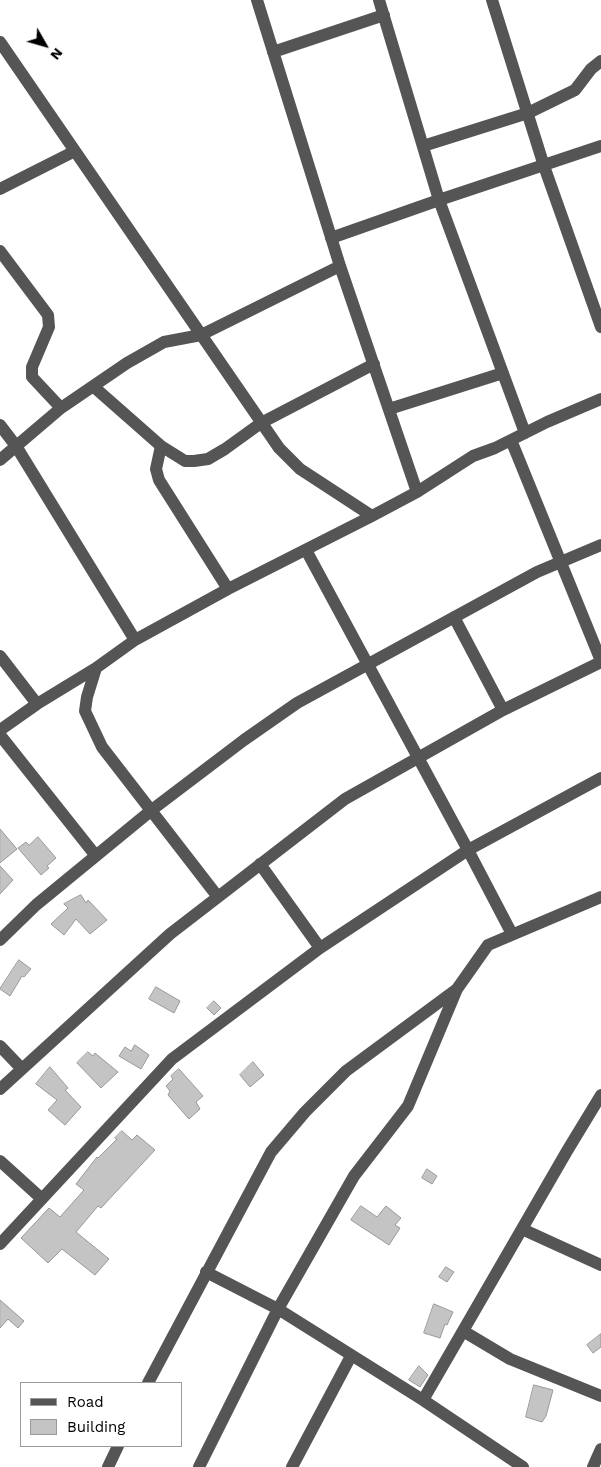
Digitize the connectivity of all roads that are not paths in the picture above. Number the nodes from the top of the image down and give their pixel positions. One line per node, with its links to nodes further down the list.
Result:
1 (257, 0): 6 (street)
2 (379, 0): 4 (street)
3 (492, 0): 8 (street)
4 (384, 15): 6 (street); 9 (street)
5 (0, 42): 11 (street)
6 (273, 52): 15 (street)
7 (601, 62): 8 (street)
8 (528, 113): 9 (street); 12 (street)
9 (423, 146): 14 (street)
10 (601, 146): 12 (street)
11 (74, 151): 13 (street); 19 (street)
12 (544, 166): 14 (street); 18 (street)
13 (0, 189)
14 (439, 200): 15 (street); 21 (street)
15 (331, 238): 17 (street)
16 (0, 251): 24 (street)
17 (340, 266): 19 (street); 20 (street)
18 (601, 327)
19 (201, 335): 22 (street); 26 (street)
20 (374, 364): 25 (street); 26 (street)
21 (503, 372): 25 (street); 28 (street)
22 (94, 387): 24 (street); 31 (street)
23 (601, 399): 28 (street)
24 (62, 408): 30 (street)
25 (389, 409): 33 (street)
26 (261, 423): 31 (street); 34 (street)
27 (0, 425): 30 (street)
28 (525, 433): 29 (street)
29 (511, 440): 33 (street); 37 (street)
30 (16, 446): 32 (street); 40 (street)
31 (161, 446): 38 (street)
32 (0, 460)
33 (417, 492): 34 (street)
34 (372, 516): 36 (street)
35 (601, 545): 37 (street)
36 (306, 550): 38 (street); 43 (street)
37 (561, 562): 39 (street); 42 (street)
38 (228, 589): 40 (street)
39 (454, 617): 43 (street); 46 (street)
40 (135, 640): 44 (street)
41 (0, 656): 45 (street)
42 (601, 661): 46 (street)
43 (368, 664): 49 (street); 51 (street)
44 (96, 668): 45 (street); 51 (street)
45 (37, 704): 47 (street)
46 (502, 710): 49 (street)
47 (0, 730)
48 (0, 734): 53 (street)
49 (418, 758): 52 (street); 54 (street)
50 (601, 778): 52 (street)
51 (151, 810): 53 (street); 56 (street)
52 (468, 850): 57 (street); 59 (street)
53 (96, 856): 58 (street)
54 (260, 864): 56 (street); 59 (street)
55 (601, 896): 57 (street)
56 (218, 897): 62 (street)
57 (512, 934): 60 (street)
58 (0, 940)
59 (320, 948): 66 (street)
60 (457, 990): 70 (street); 71 (street)
61 (0, 1046): 62 (street)
62 (22, 1069): 63 (street)
63 (0, 1089)
64 (601, 1095): 67 (street)
65 (0, 1161): 66 (street)
66 (42, 1199): 68 (street)
67 (522, 1229): 69 (street); 72 (street)
68 (0, 1244)
69 (601, 1265)
70 (206, 1272): 71 (street); 74 (street)
71 (278, 1309): 73 (street); 80 (street)
72 (463, 1330): 75 (street); 76 (street)
73 (351, 1356): 76 (street); 81 (street)
74 (149, 1382)
75 (601, 1396)
76 (423, 1400): 82 (street)
77 (118, 1447): 79 (street)
78 (601, 1449): 83 (street)
79 (108, 1467)
80 (199, 1467)
81 (292, 1467)
82 (523, 1467)
83 (593, 1467)

